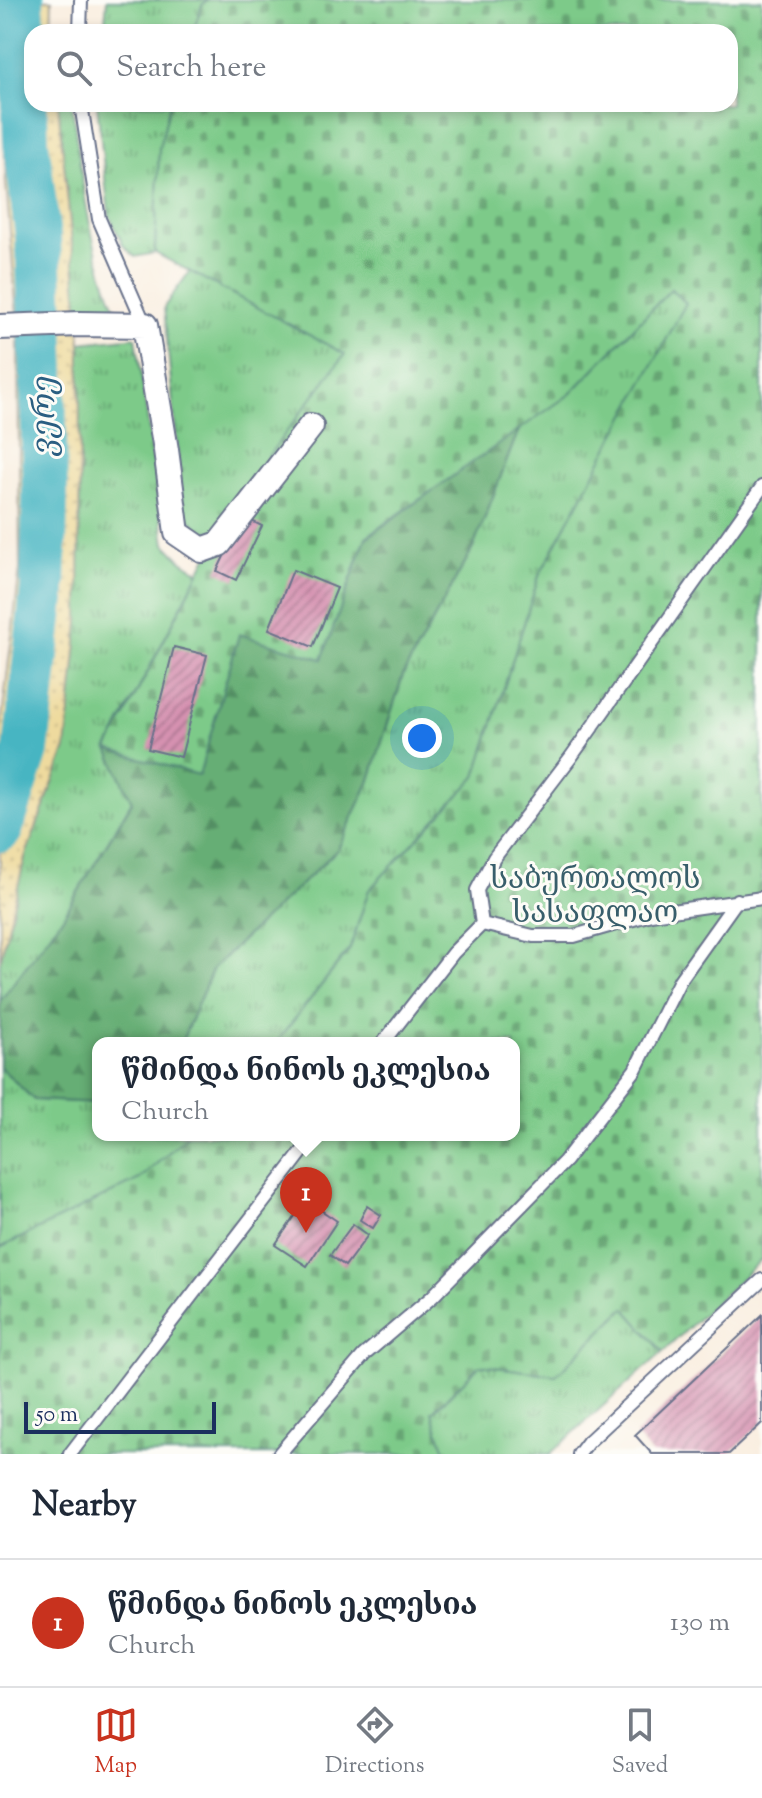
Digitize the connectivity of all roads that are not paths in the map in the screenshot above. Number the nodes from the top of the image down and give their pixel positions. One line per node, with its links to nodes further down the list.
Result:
1 (81, 0): 2 (lane)
2 (80, 24)
3 (82, 112): 4 (lane)
4 (145, 325): 5 (street); 6 (street)
5 (9, 327)
6 (311, 426)
7 (762, 487): 10 (lane)
8 (762, 898): 9 (lane)
9 (737, 900): 10 (lane); 15 (lane)
10 (482, 924): 11 (lane)
11 (388, 1037)
12 (310, 1141): 14 (lane)
13 (762, 1280): 16 (lane)
14 (70, 1454)
15 (279, 1454)
16 (579, 1454)

